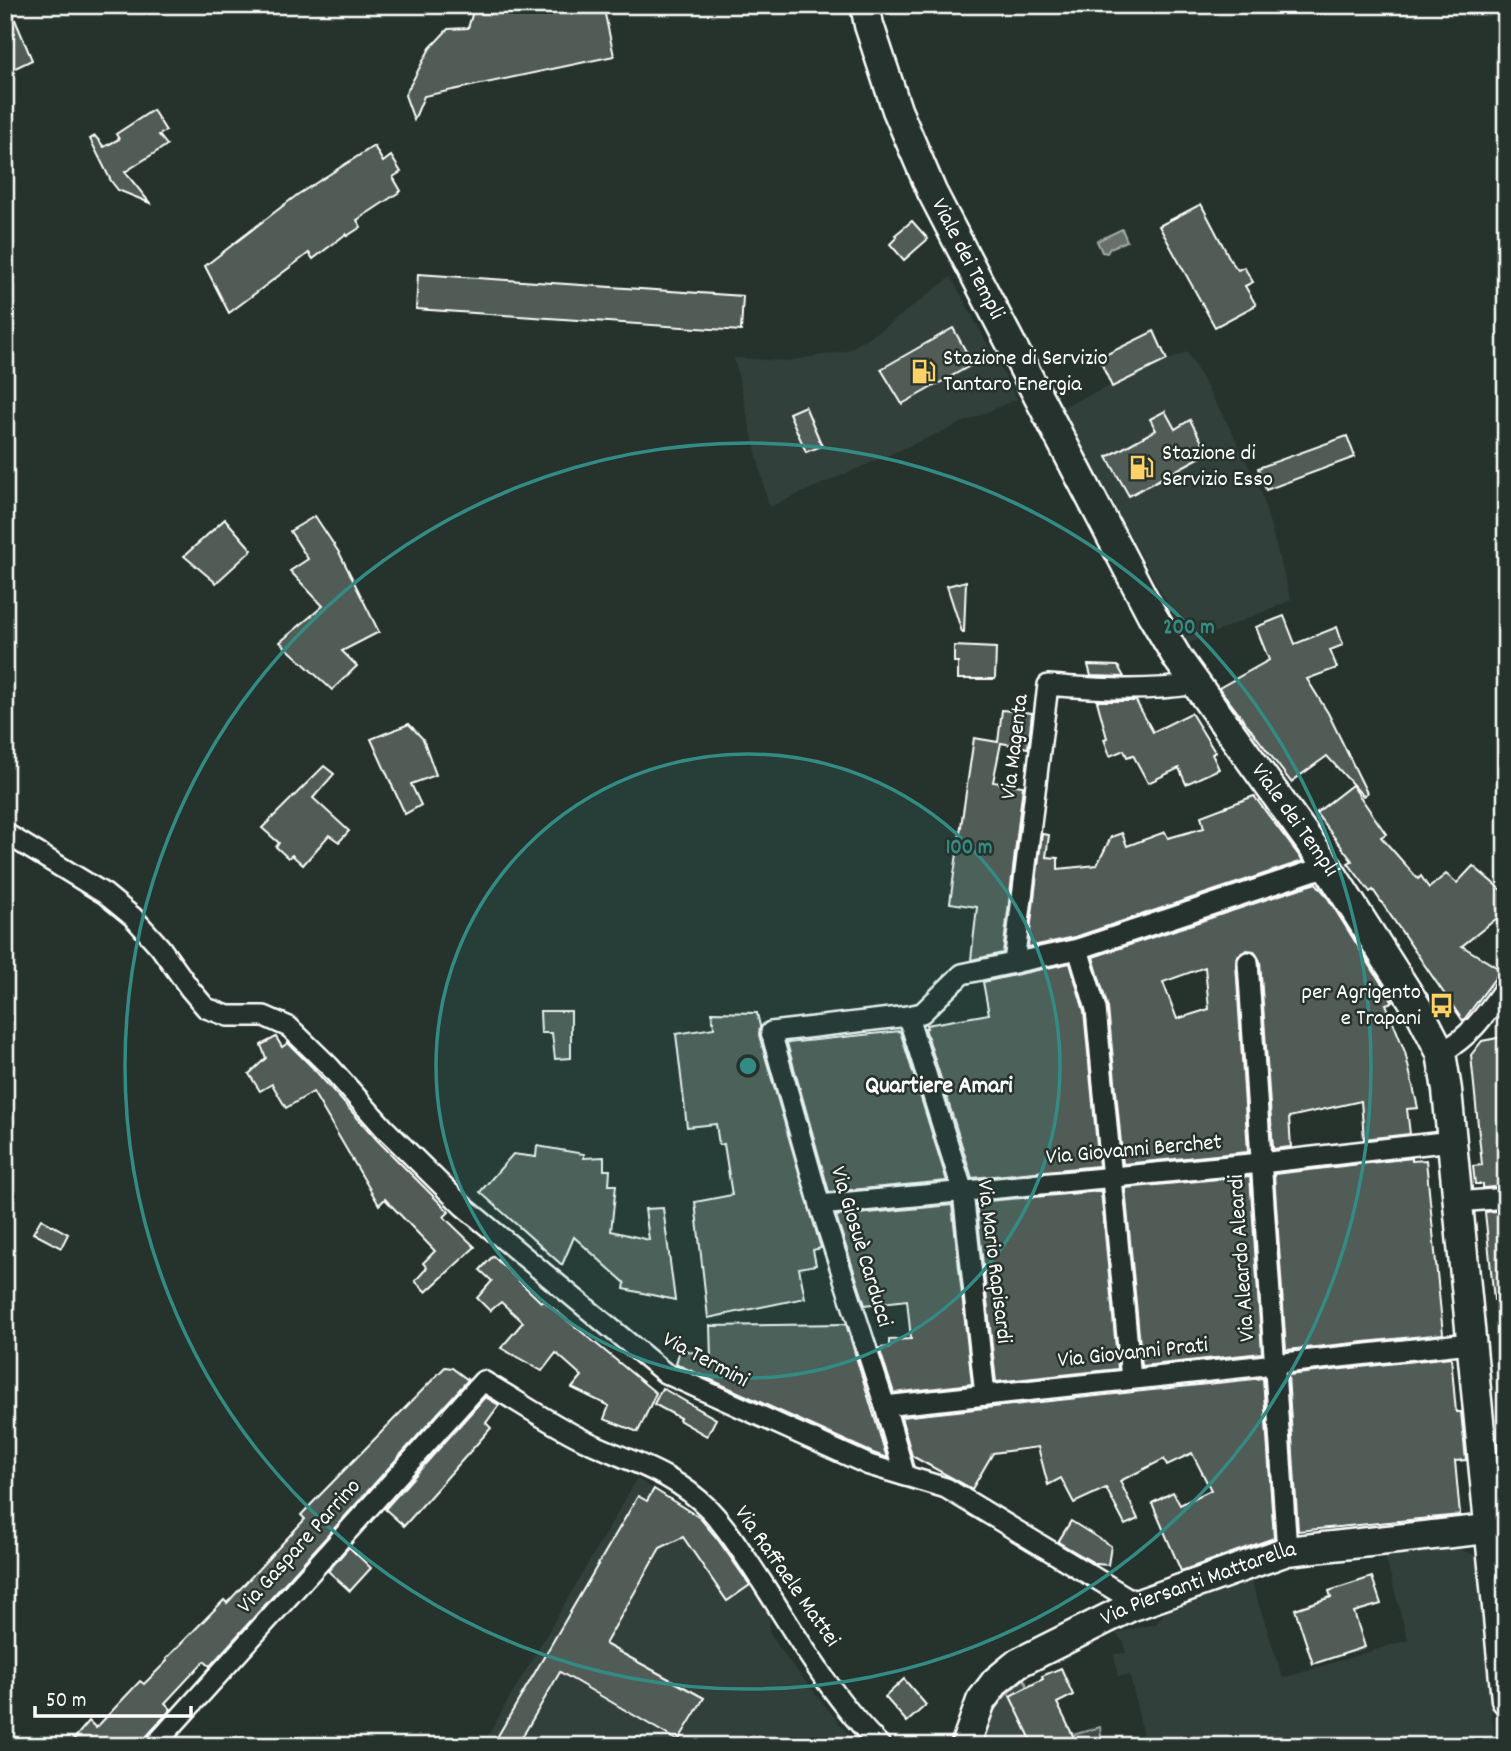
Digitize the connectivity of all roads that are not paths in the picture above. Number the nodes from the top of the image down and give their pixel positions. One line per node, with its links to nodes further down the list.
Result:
1 (865, 5): 2 (main road, Viale dei Templi)
2 (1196, 684): 4 (main road, Viale dei Templi); 7 (street, Via Magenta)
3 (5, 833): 24 (street, Via Termini)
4 (1327, 866): 5 (street); 10 (main road, Viale dei Templi)
5 (1078, 950): 7 (street); 13 (street)
6 (1248, 962): 12 (street, Via Aleardo Aleardi)
7 (1014, 963): 9 (street)
8 (1506, 986): 10 (street)
9 (908, 1016): 14 (street, Via Mario Rapisardi); 17 (street, Via Giosuè Carducci)
10 (1441, 1053): 11 (main road, Viale dei Templi)
11 (1452, 1141): 12 (street, Via Giovanni Berchet); 16 (main road, Viale dei Templi)
12 (1261, 1163): 13 (street, Via Giovanni Berchet); 19 (street, Via Aleardo Aleardi)
13 (1113, 1177): 14 (street, Via Giovanni Berchet); 20 (street)
14 (963, 1192): 17 (street, Via Giovanni Berchet); 22 (street, Via Mario Rapisardi)
15 (1506, 1198): 16 (street)
16 (1458, 1202): 18 (main road, Viale dei Templi)
17 (820, 1205): 23 (street, Via Giosuè Carducci)
18 (1470, 1343): 19 (street, Via Giovanni Prati); 25 (main road, Viale dei Templi)
19 (1275, 1364): 20 (street, Via Giovanni Prati); 26 (street, Via Aleardo Aleardi)
20 (1131, 1379): 22 (street, Via Giovanni Prati)
21 (483, 1381): 29 (street, Via Gaspare Parrino); 30 (street, Via Raffaele Mattei)
22 (985, 1395): 23 (street, Via Giovanni Prati)
23 (885, 1406): 24 (street, Via Giosuè Carducci)
24 (905, 1476): 27 (street, Via Termini)
25 (1498, 1528): 26 (main road, Via Piersanti Mattarella); 28 (main road, Viale dei Templi)
26 (1287, 1551): 27 (main road, Via Piersanti Mattarella)
27 (1138, 1604): 31 (main road, Via Piersanti Mattarella)
28 (1506, 1700)
29 (154, 1746)
30 (881, 1746)
31 (965, 1746)

